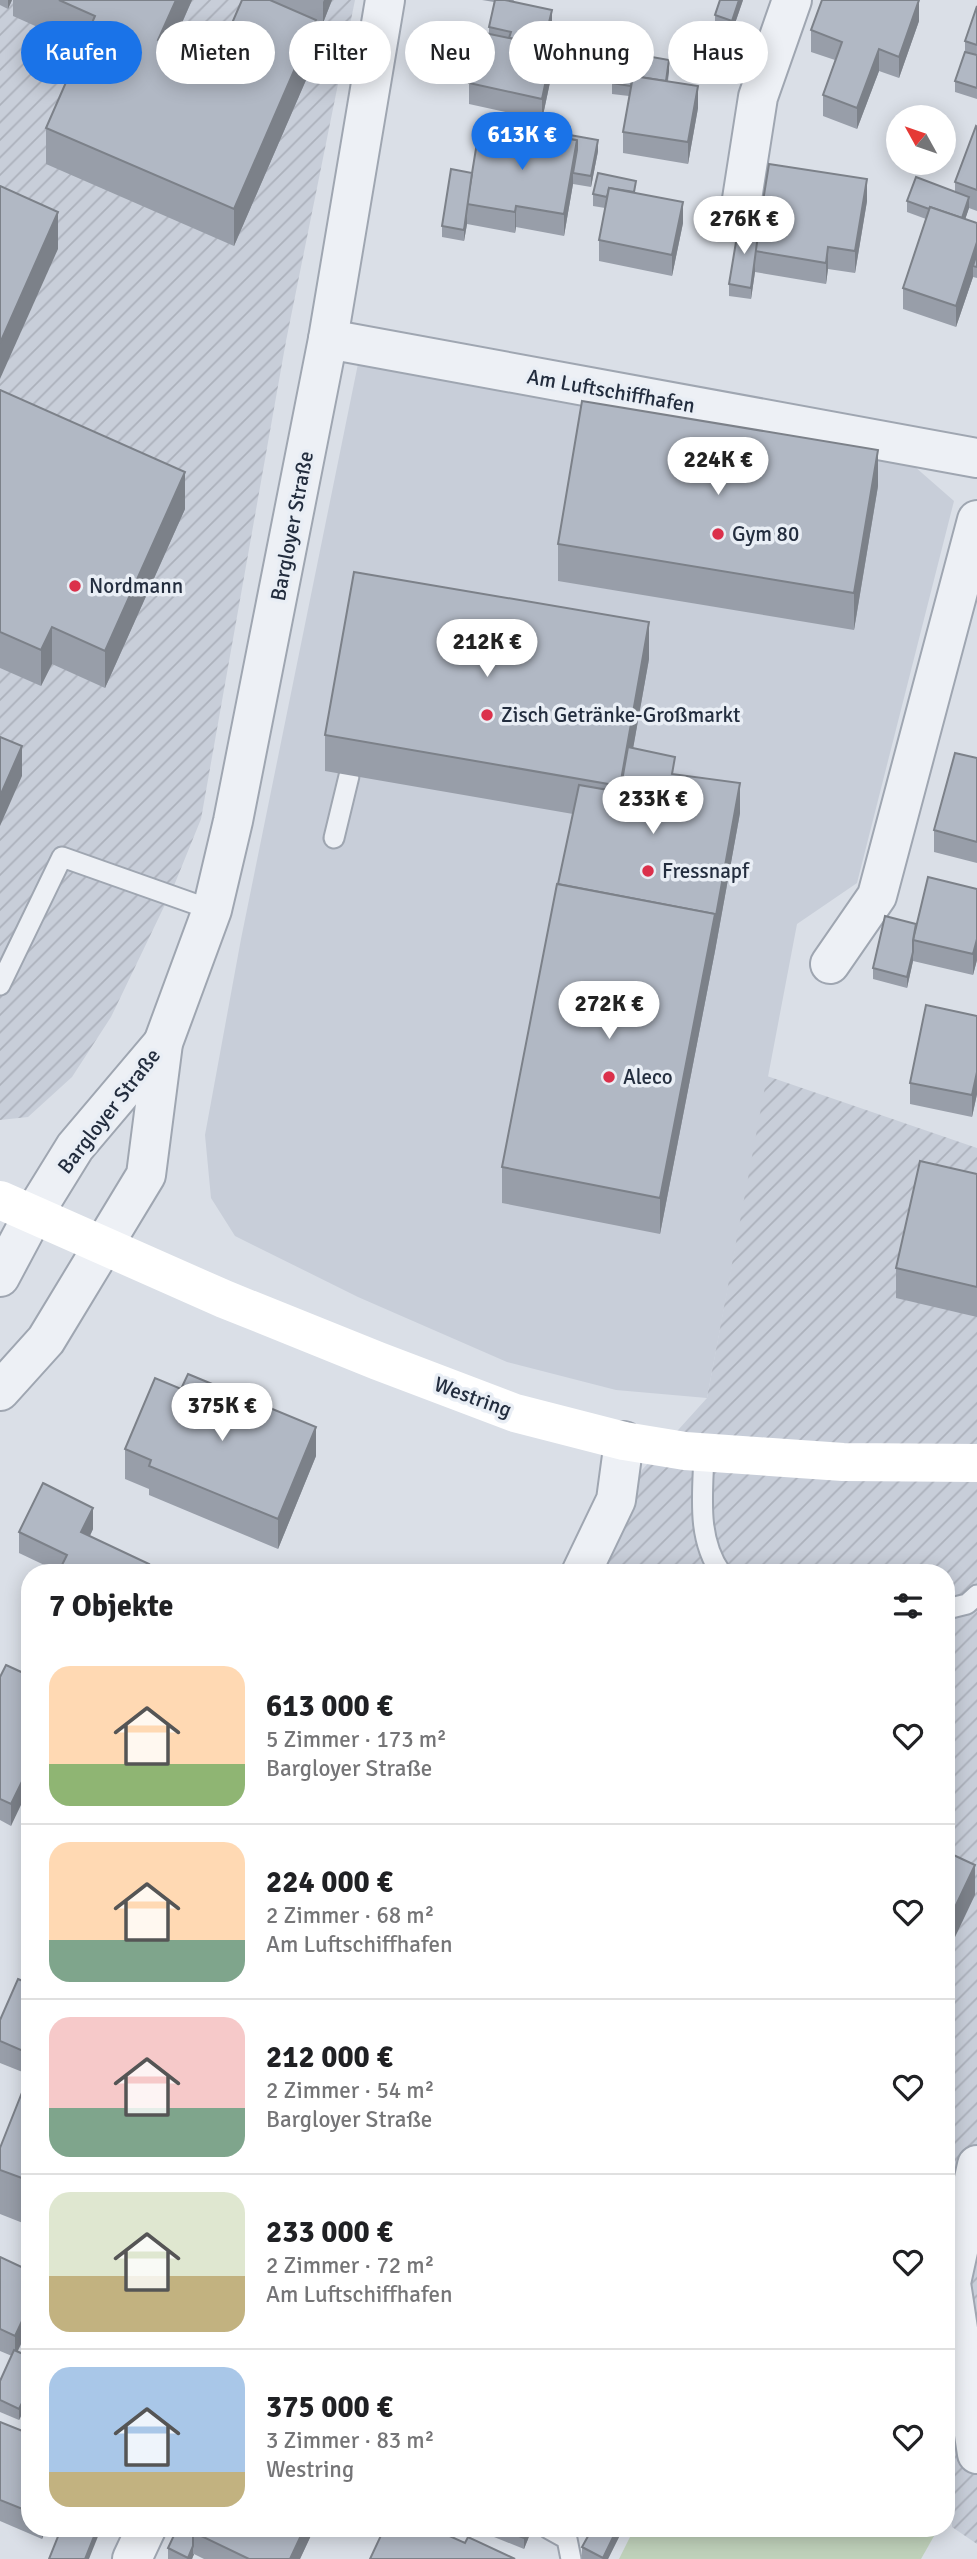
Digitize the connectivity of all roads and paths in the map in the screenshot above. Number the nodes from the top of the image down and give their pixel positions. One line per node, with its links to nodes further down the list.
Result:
1 (385, 0): 4 (street, Bargloyer Straße)
2 (792, 0): 3 (street)
3 (742, 199)
4 (328, 339): 5 (street, Am Luftschiffhafen); 9 (street, Bargloyer Straße)
5 (977, 458)
6 (977, 520): 10 (street)
7 (349, 776): 8 (lane)
8 (334, 838)
9 (212, 910): 11 (lane); 12 (street, Bargloyer Straße)
10 (830, 964)
11 (0, 985)
12 (163, 1043): 13 (street, Bargloyer Straße); 14 (street, Bargloyer Straße)
13 (16, 1208): 14 (main road, Westring); 15 (street, Bargloyer Straße)
14 (104, 1246): 16 (street, Bargloyer Straße); 17 (main road, Westring)
15 (0, 1277)
16 (0, 1391)
17 (624, 1441): 18 (main road, Westring); 20 (street)
18 (704, 1452): 19 (main road, Westring); 21 (lane)
19 (977, 1463)
20 (585, 1564)
21 (715, 1564)
22 (977, 1595): 23 (lane)
23 (955, 1607)
24 (977, 2165): 25 (street)
25 (955, 2265)
26 (955, 2309): 27 (street)
27 (977, 2454)
28 (142, 2537): 30 (street)
29 (563, 2537): 31 (lane)
30 (132, 2559)
31 (571, 2559)

